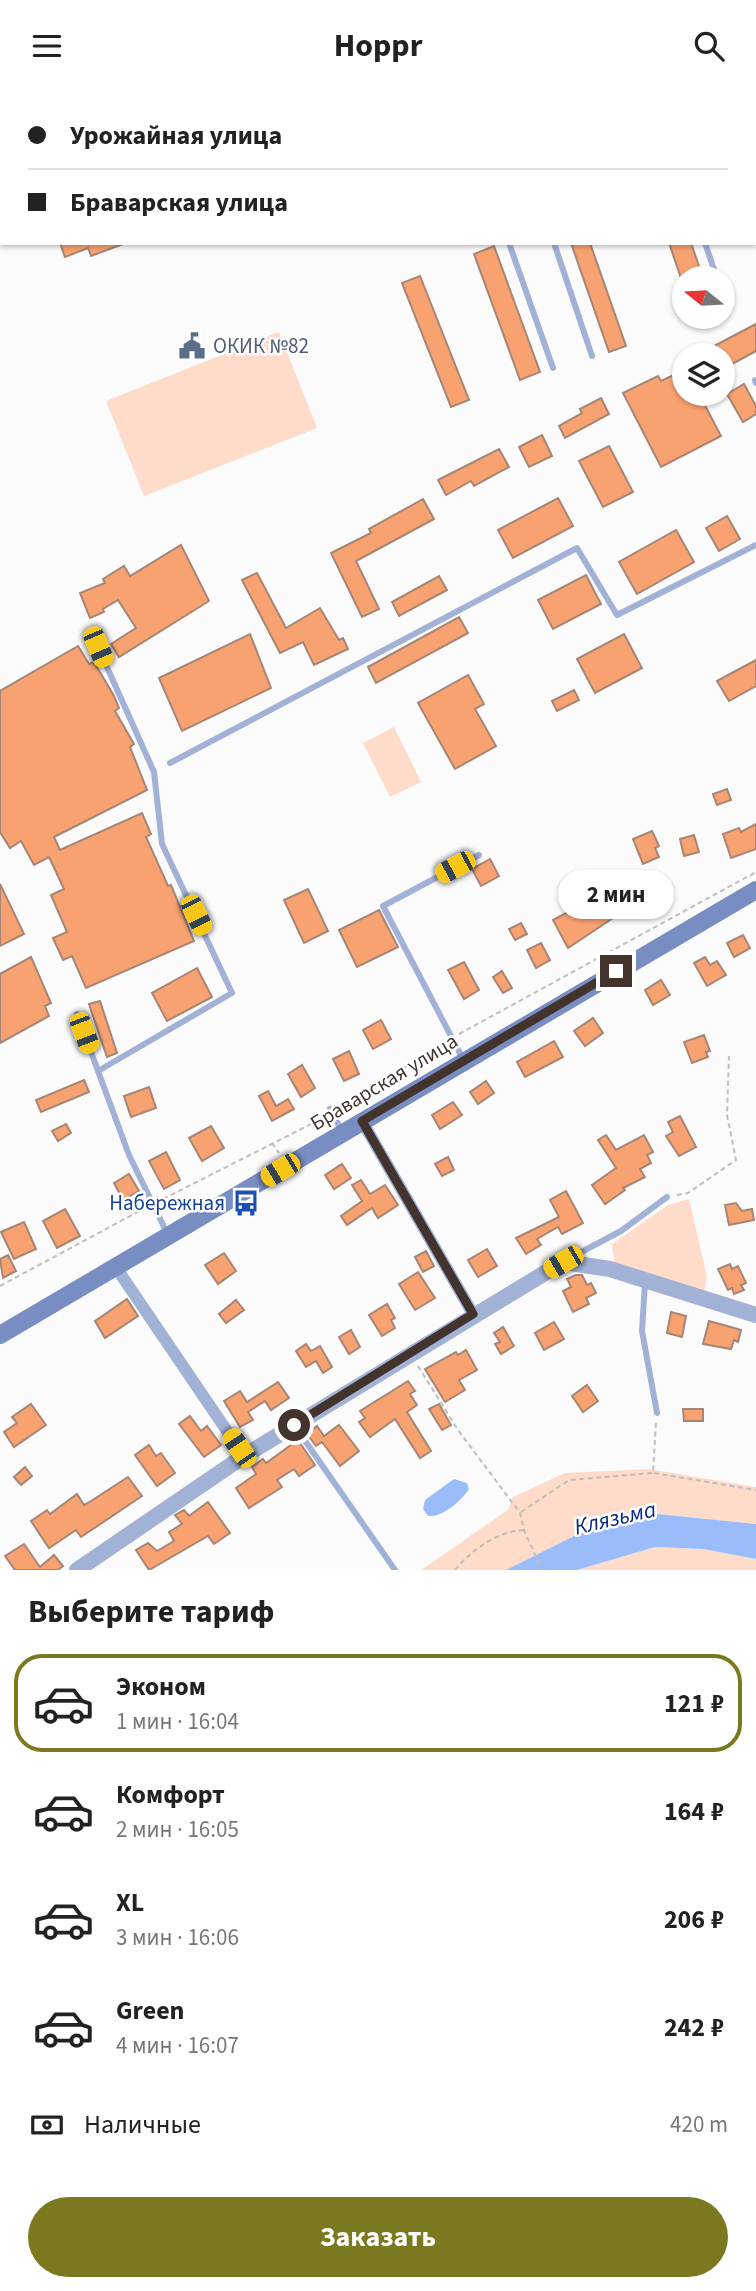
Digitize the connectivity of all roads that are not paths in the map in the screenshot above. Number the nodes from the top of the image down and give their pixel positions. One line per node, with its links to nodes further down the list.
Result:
1 (510, 245): 6 (lane)
2 (555, 245): 5 (lane)
3 (706, 245): 4 (lane)
4 (713, 266)
5 (592, 356)
6 (553, 369)
7 (756, 545): 9 (lane)
8 (98, 647): 14 (lane)
9 (170, 763)
10 (479, 855): 13 (lane)
11 (756, 890): 13 (main road, Браварская улица)
12 (77, 1014): 14 (lane)
13 (463, 1061): 16 (main road, Браварская улица)
14 (98, 1071): 19 (lane)
15 (331, 1111): 17 (lane)
16 (362, 1121): 17 (main road, Браварская улица); 23 (street)
17 (343, 1133): 19 (main road, Браварская улица)
18 (667, 1197): 20 (lane)
19 (168, 1235): 21 (main road, Браварская улица)
20 (563, 1262): 22 (street); 23 (street)
21 (115, 1266): 25 (main road, Браварская улица); 28 (street)
22 (645, 1280): 24 (street); 26 (lane)
23 (473, 1314): 27 (street)
24 (756, 1315)
25 (0, 1335)
26 (657, 1413)
27 (294, 1425): 28 (street); 30 (lane)
28 (244, 1456): 29 (street)
29 (77, 1570)
30 (395, 1570)

